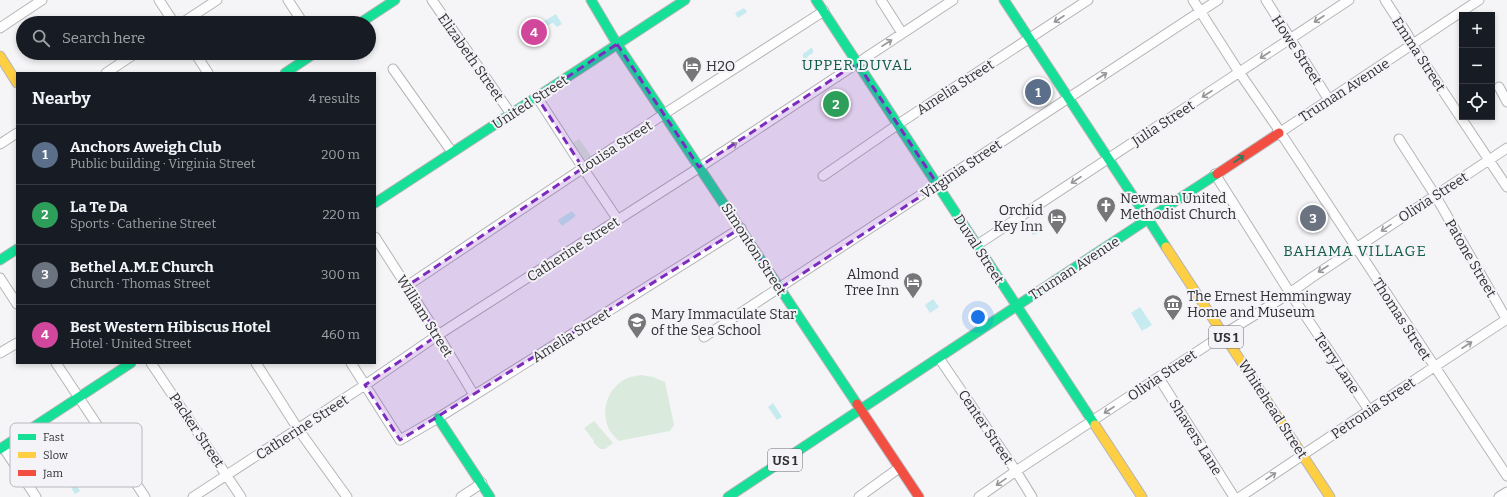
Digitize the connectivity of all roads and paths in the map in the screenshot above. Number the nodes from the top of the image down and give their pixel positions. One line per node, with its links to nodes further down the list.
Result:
1 (42, 0): 22 (street)
2 (159, 0): 23 (street)
3 (217, 0): 24 (street)
4 (288, 0): 25 (street)
5 (395, 0): 26 (street)
6 (432, 0): 50 (street, Elizabeth Street)
7 (591, 0): 32 (street, Simonton Street)
8 (685, 0): 32 (street, United Street)
9 (816, 0): 20 (street, Duval Street)
10 (881, 0): 29 (street)
11 (953, 0): 29 (street, Catherine Street)
12 (1004, 0): 30 (street, Whitehead Street)
13 (1088, 0): 30 (street, Amelia Street, one-way to 30)
14 (1193, 0): 21 (street, Thomas Street)
15 (1218, 0): 21 (street, Virginia Street)
16 (1266, 0): 31 (street, Howe Street)
17 (1349, 0): 31 (street, Julia Street, one-way to 31)
18 (1385, 0): 33 (street, Emma Street)
19 (1479, 0): 33 (street, Truman Avenue)
20 (824, 11): 38 (street, Duval Street); 51 (street, Louisa Street)
21 (1200, 12): 43 (street, Thomas Street); 47 (street, Virginia Street, one-way to 21)
22 (18, 16)
23 (169, 16)
24 (193, 16)
25 (298, 16)
26 (371, 16)
27 (16, 17): 28 (street)
28 (0, 28)
29 (902, 33): 38 (street, Catherine Street, one-way to 29)
30 (1029, 39): 47 (street, Whitehead Street); 52 (street, Amelia Street)
31 (1290, 39): 43 (street, Julia Street, one-way to 43); 48 (street, Howe Street)
32 (617, 44): 46 (street, United Street); 51 (street, Simonton Street)
33 (1413, 44): 48 (street, Truman Avenue); 60 (street, Emma Street)
34 (0, 56): 44 (street)
35 (126, 60): 40 (street)
36 (200, 60): 41 (street)
37 (304, 60): 42 (street)
38 (857, 63): 52 (street, Duval Street); 61 (street, Catherine Street, one-way to 38)
39 (392, 69): 58 (street)
40 (108, 72)
41 (207, 72)
42 (286, 72)
43 (1239, 72): 53 (street, Thomas Street); 59 (street, Julia Street, one-way to 59)
44 (16, 81)
45 (1499, 87): 49 (street)
46 (537, 97): 50 (street, United Street); 62 (street)
47 (1069, 97): 59 (street, Whitehead Street); 65 (street, Virginia Street)
48 (1329, 100): 53 (street, Truman Avenue)
49 (1507, 102)
50 (511, 114): 58 (street, United Street)
51 (664, 114): 61 (street, Simonton Street); 62 (street, Louisa Street)
52 (898, 125): 64 (street, Amelia Street); 65 (street, Duval Street)
53 (1279, 133): 63 (street, Truman Avenue, one-way to 53); 74 (street, Thomas Street)
54 (16, 134): 56 (street)
55 (1399, 139): 67 (street, Patone Street)
56 (0, 144)
57 (1507, 148): 60 (street, Olivia Street)
58 (452, 152): 68 (street, United Street)
59 (1108, 158): 69 (street, Whitehead Street); 73 (street, Julia Street, one-way to 73)
60 (1489, 160): 66 (street, Emma Street); 67 (street, Olivia Street)
61 (699, 167): 70 (street, Catherine Street); 71 (street, Simonton Street)
62 (582, 168): 70 (street); 78 (street, Louisa Street)
63 (1215, 174): 69 (street, Truman Avenue); 80 (street, Terry Lane)
64 (823, 176)
65 (938, 184): 73 (street, Duval Street); 79 (street, Virginia Street)
66 (1507, 187)
67 (1435, 196): 74 (street, Olivia Street, one-way to 74); 83 (street, Patone Street)
68 (376, 202)
69 (1148, 219): 82 (street, Truman Avenue / US 1); 84 (street, Whitehead Street / US 1)
70 (618, 220): 85 (street, Catherine Street)
71 (741, 228): 79 (street, Simonton Street); 98 (street, Amelia Street)
72 (376, 239): 78 (street, William Street)
73 (977, 245): 82 (street, Duval Street)
74 (1356, 248): 80 (street, Olivia Street, one-way to 80); 95 (street, Thomas Street)
75 (16, 250): 76 (street)
76 (0, 260)
77 (0, 278): 81 (street)
78 (407, 286): 85 (street, William Street)
79 (779, 289): 86 (street, Virginia Street); 100 (street, Simonton Street)
80 (1290, 293): 84 (street, Olivia Street); 101 (street, Terry Lane)
81 (16, 302)
82 (1017, 306): 89 (street, Truman Avenue / US 1); 103 (street, Duval Street)
83 (1506, 322): 95 (street, Petronia Street, one-way to 83)
84 (1224, 334): 96 (street, Olivia Street); 108 (street, Whitehead Street / US 1)
85 (438, 335): 97 (street, Catherine Street); 98 (street, William Street)
86 (704, 337)
87 (16, 344): 88 (street)
88 (0, 353)
89 (939, 358): 100 (street, Truman Avenue / US 1); 111 (street, Center Street)
90 (57, 364): 99 (street)
91 (129, 364): 99 (street)
92 (152, 364): 112 (street, Packer Street)
93 (257, 364): 106 (street)
94 (352, 364): 97 (street)
95 (1434, 367): 101 (street, Petronia Street); 113 (street, Thomas Street)
96 (1159, 378): 103 (street, Olivia Street, one-way to 103); 131 (street, Shavers Lane)
97 (365, 386): 102 (street, Amelia Street); 106 (street, Catherine Street)
98 (474, 395): 102 (street, Amelia Street)
99 (78, 398): 104 (street); 105 (street)
100 (860, 410): 110 (street, Simonton Street); 118 (street, Truman Avenue / US 1)
101 (1369, 410): 108 (street, Petronia Street)
102 (438, 418): 114 (street)
103 (1092, 421): 111 (street, Olivia Street); 130 (street, Duval Street)
104 (40, 423)
105 (95, 423)
106 (298, 429): 112 (street, Catherine Street); 123 (street)
107 (2, 448): 109 (street)
108 (1302, 456): 132 (street, Petronia Street, one-way to 108); 133 (street, Whitehead Street / US 1)
109 (10, 460)
110 (899, 468): 126 (street); 127 (street, Simonton Street)
111 (1016, 471): 128 (street, Olivia Street, one-way to 128); 129 (street, Center Street)
112 (228, 475): 121 (street, Catherine Street); 122 (street, Packer Street)
113 (1507, 476)
114 (482, 483): 124 (street); 125 (street)
115 (29, 487): 119 (street)
116 (138, 487): 120 (street)
117 (1507, 492): 134 (street)
118 (730, 496)
119 (36, 497)
120 (145, 497)
121 (193, 497)
122 (242, 497)
123 (347, 497)
124 (460, 497)
125 (490, 497)
126 (859, 497)
127 (918, 497)
128 (979, 497)
129 (1032, 497)
130 (1142, 497)
131 (1234, 497)
132 (1240, 497)
133 (1330, 497)
134 (1499, 497)

